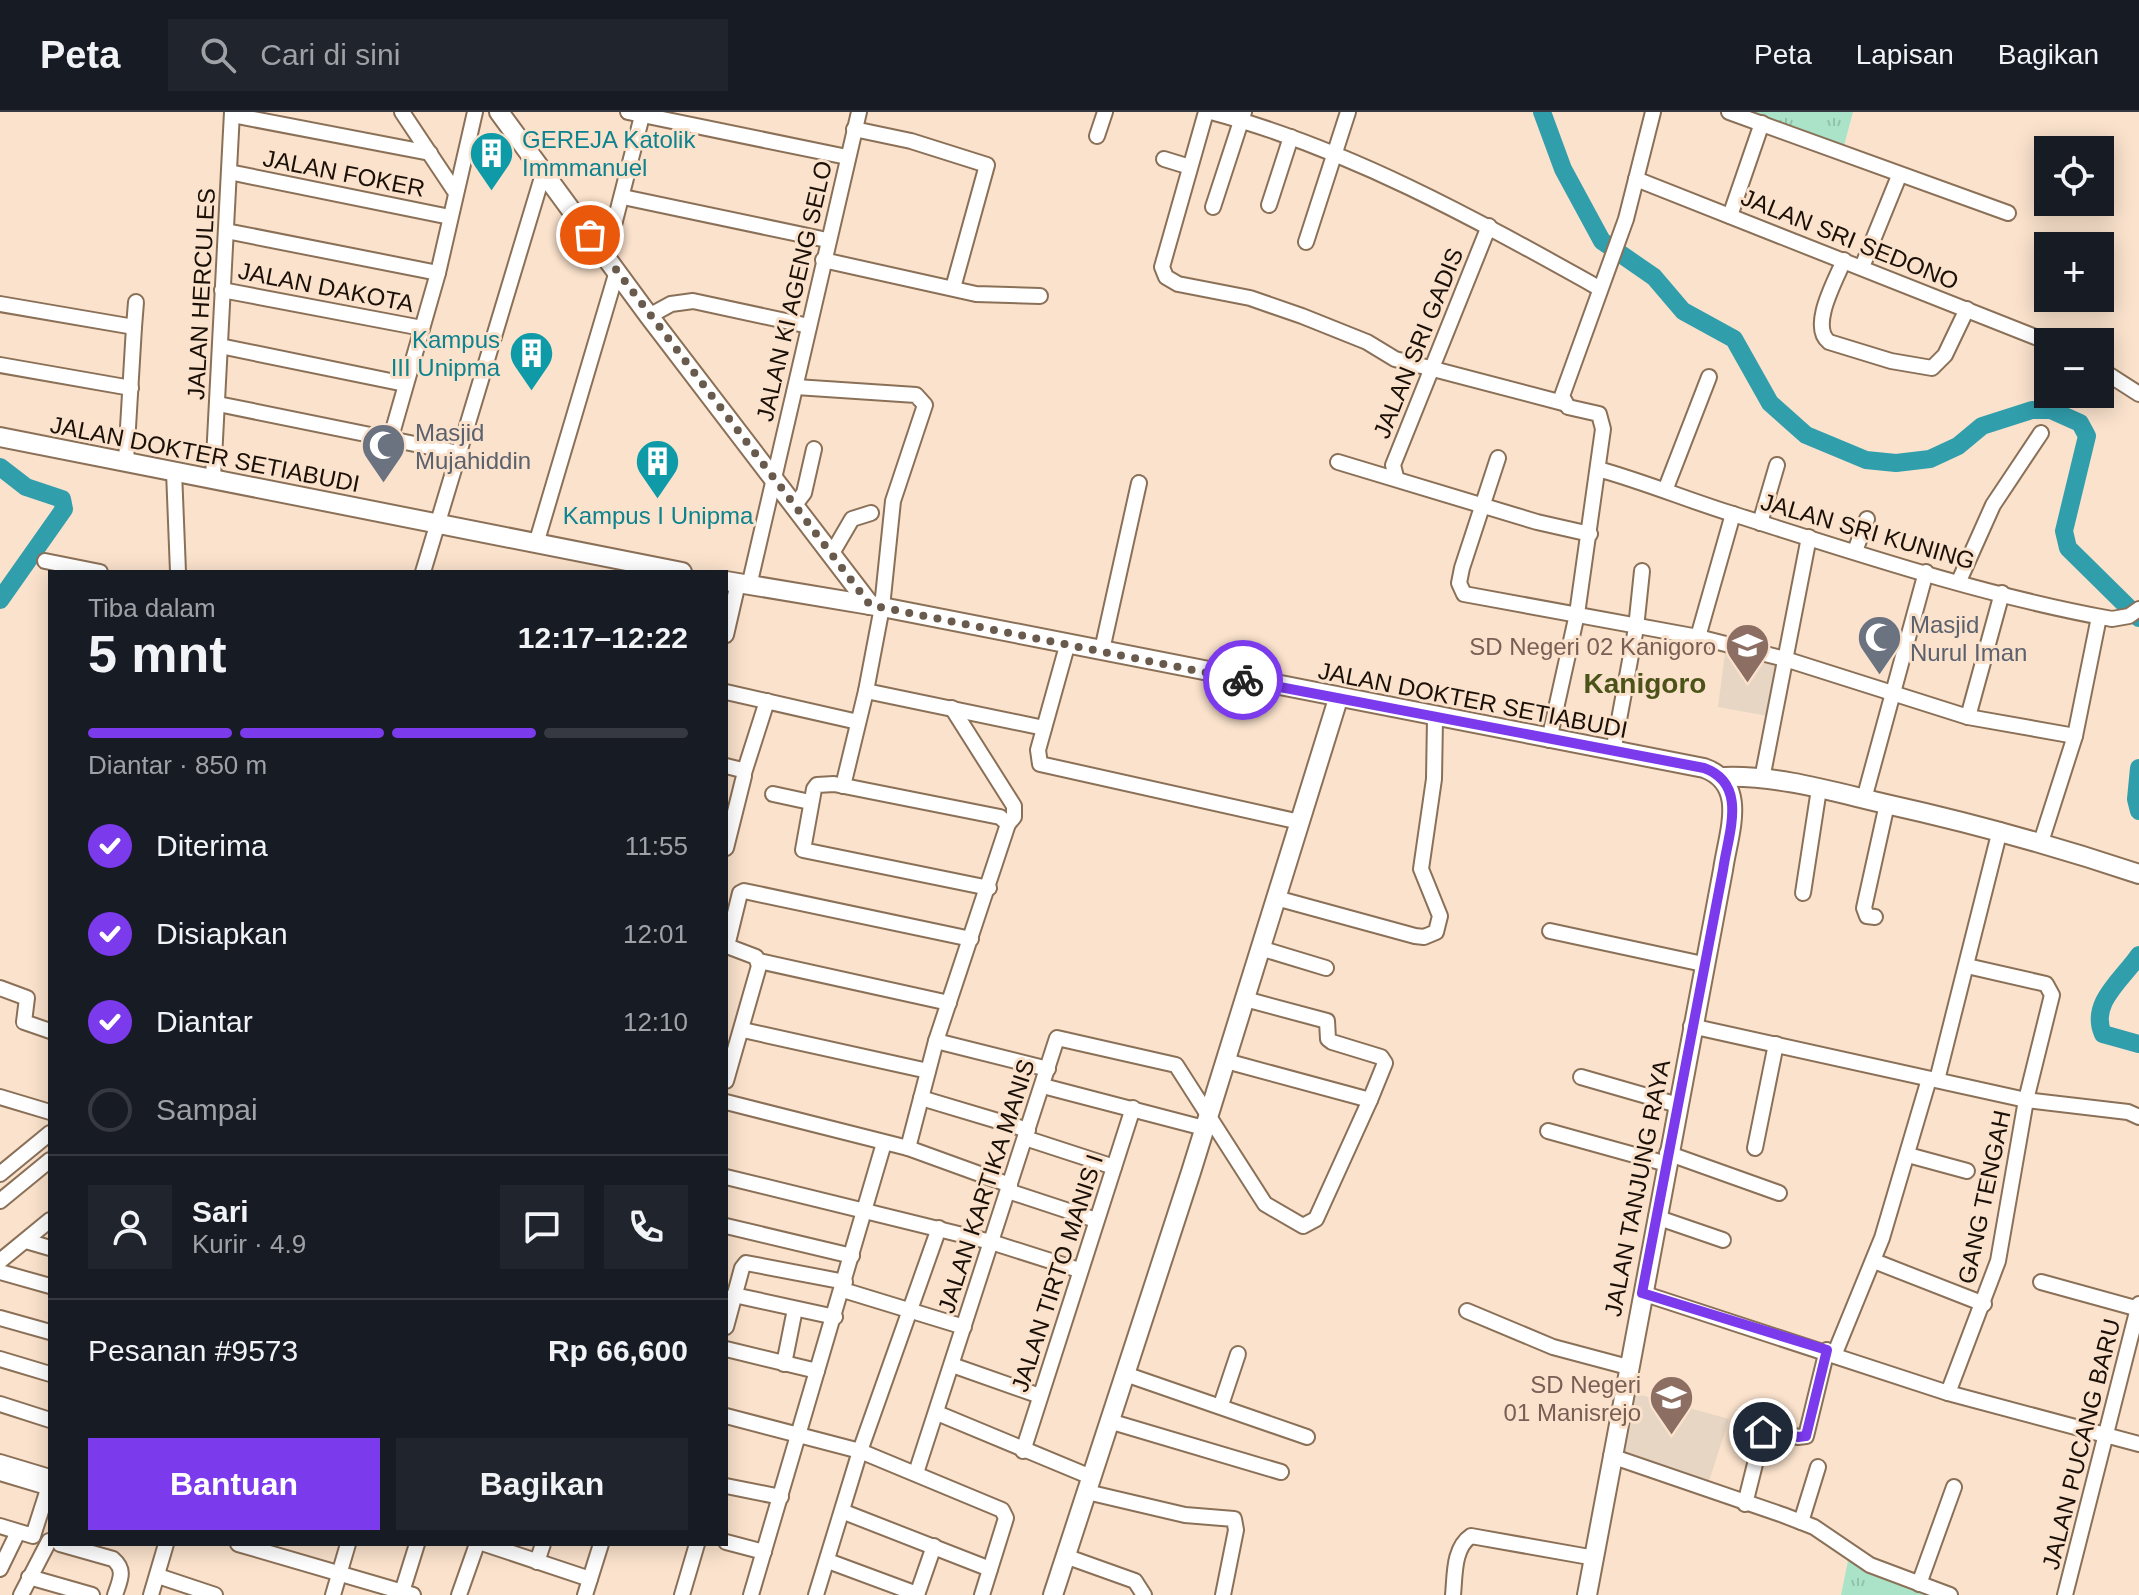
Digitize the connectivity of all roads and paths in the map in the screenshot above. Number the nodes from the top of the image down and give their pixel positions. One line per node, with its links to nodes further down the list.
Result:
1 (402, 112): 17 (street)
2 (475, 112): 26 (street)
3 (859, 112): 14 (street, JALAN KI AGENG SELO)
4 (1105, 112): 15 (street)
5 (1208, 112): 12 (street); 21 (street)
6 (1348, 112): 18 (street)
7 (1653, 112): 25 (street)
8 (1729, 112): 13 (street)
9 (638, 113): 19 (street); 27 (street)
10 (232, 114): 17 (street); 22 (street, JALAN HERCULES)
11 (507, 115): 23 (main road)
12 (1242, 116): 16 (street); 29 (street)
13 (1762, 123): 24 (street); 31 (street)
14 (854, 129): 19 (street, JALAN KI AGENG SELO); 43 (street)
15 (1097, 136)
16 (1291, 137): 18 (street); 28 (street)
17 (430, 153): 26 (street)
18 (1335, 155): 33 (street); 36 (street)
19 (847, 157): 35 (street, JALAN KI AGENG SELO)
20 (1164, 159): 21 (street)
21 (1190, 167): 57 (street)
22 (229, 172): 32 (street, JALAN FOKER); 34 (street, JALAN HERCULES)
23 (543, 174): 37 (main road); 70 (street)
24 (1899, 176): 30 (street); 40 (street)
25 (1636, 179): 31 (street, JALAN SRI SEDONO); 44 (street)
26 (454, 190): 32 (street)
27 (623, 197): 35 (street); 37 (street)
28 (1269, 205)
29 (1213, 207)
30 (2008, 213)
31 (1730, 216): 39 (street, JALAN SRI SEDONO)
32 (450, 217): 42 (street)
33 (1489, 226): 44 (street); 57 (street, JALAN SRI GADIS)
34 (226, 231): 42 (street); 45 (street, JALAN HERCULES)
35 (827, 240): 38 (street, JALAN KI AGENG SELO)
36 (1306, 242)
37 (606, 256): 41 (main road)
38 (823, 260): 43 (street); 51 (street, JALAN KI AGENG SELO)
39 (1844, 260): 40 (street, JALAN SRI SEDONO); 49 (street)
40 (1862, 267): 49 (street, JALAN SRI SEDONO)
41 (617, 271): 50 (main road); 91 (street)
42 (438, 273): 53 (street)
43 (953, 288): 46 (street)
44 (1599, 288): 64 (street)
45 (222, 290): 53 (street, JALAN DAKOTA); 55 (street, JALAN HERCULES)
46 (1040, 296)
47 (136, 302): 52 (street)
48 (0, 304): 52 (street)
49 (1967, 309): 54 (street, JALAN SRI SEDONO)
50 (649, 316): 51 (street); 79 (main road)
51 (809, 326): 61 (street, JALAN KI AGENG SELO)
52 (134, 327): 62 (street)
53 (422, 328): 60 (street)
54 (2034, 336)
55 (220, 346): 60 (street); 65 (street, JALAN HERCULES)
56 (0, 365): 62 (street)
57 (1433, 371): 64 (street); 77 (street, JALAN SRI GADIS)
58 (1709, 377): 81 (street)
59 (2114, 378): 63 (street)
60 (405, 384): 68 (street)
61 (796, 387): 79 (street, JALAN KI AGENG SELO); 104 (street)
62 (131, 388): 72 (street)
63 (2139, 394)
64 (1563, 403): 75 (street)
65 (218, 404): 68 (street); 78 (street, JALAN HERCULES)
66 (2041, 433): 101 (street)
67 (0, 437): 72 (main road, JALAN DOKTER SETIABUDI)
68 (391, 437): 70 (street)
69 (814, 449): 83 (street)
70 (459, 453): 88 (street)
71 (1498, 458): 82 (street)
72 (126, 461): 76 (main road, JALAN DOKTER SETIABUDI)
73 (1338, 462): 77 (street)
74 (1777, 465): 87 (street)
75 (1598, 469): 81 (street, JALAN SRI KUNING); 89 (street)
76 (174, 471): 78 (main road, JALAN DOKTER SETIABUDI); 96 (street)
77 (1396, 477): 82 (street)
78 (213, 478): 88 (main road, JALAN DOKTER SETIABUDI)
79 (773, 481): 83 (main road); 102 (street, JALAN KI AGENG SELO)
80 (1139, 483): 112 (street)
81 (1666, 488): 85 (street, JALAN SRI KUNING)
82 (1484, 505): 89 (street); 106 (street)
83 (794, 506): 93 (main road)
84 (871, 513): 93 (street)
85 (1733, 514): 87 (street, JALAN SRI KUNING); 110 (street)
86 (1867, 519): 92 (street)
87 (1760, 523): 90 (street, JALAN SRI KUNING)
88 (438, 525): 91 (main road, JALAN DOKTER SETIABUDI); 97 (street)
89 (1590, 534): 106 (street)
90 (1809, 537): 92 (street, JALAN SRI KUNING); 113 (street)
91 (536, 544): 98 (main road, JALAN DOKTER SETIABUDI)
92 (1855, 551): 100 (street, JALAN SRI KUNING)
93 (831, 555): 104 (main road)
94 (45, 561): 95 (street)
95 (90, 570)
96 (178, 570)
97 (424, 570)
98 (672, 570)
99 (1642, 571): 109 (street)
100 (1926, 572): 101 (street, JALAN SRI KUNING); 116 (street)
101 (1959, 581): 103 (street, JALAN SRI KUNING)
102 (737, 583): 104 (main road, JALAN DOKTER SETIABUDI); 108 (street, JALAN KI AGENG SELO)
103 (2002, 593): 107 (street, JALAN SRI KUNING); 120 (street)
104 (876, 606): 111 (main road, JALAN DOKTER SETIABUDI); 114 (street)
105 (2134, 612): 107 (street, JALAN SRI KUNING)
106 (1577, 614): 109 (street); 125 (street)
107 (2099, 617): 124 (street)
108 (728, 626)
109 (1636, 628): 110 (street); 126 (street)
110 (1698, 637): 113 (street)
111 (1067, 646): 112 (main road, JALAN DOKTER SETIABUDI); 123 (street)
112 (1102, 650): 117 (main road, JALAN DOKTER SETIABUDI)
113 (1785, 659): 116 (street); 129 (street)
114 (866, 691): 119 (street); 122 (street)
115 (728, 692): 118 (street)
116 (1894, 695): 120 (street); 134 (street)
117 (1338, 699): 121 (main road, JALAN DOKTER SETIABUDI); 137 (main road)
118 (767, 701): 122 (street); 128 (street)
119 (952, 708): 123 (street); 138 (street)
120 (1968, 717): 124 (street)
121 (1435, 718): 125 (main road, JALAN DOKTER SETIABUDI); 145 (street)
122 (858, 722): 131 (street)
123 (1044, 728): 137 (street)
124 (2075, 736): 141 (street)
125 (1549, 740): 126 (main road, JALAN DOKTER SETIABUDI)
126 (1613, 752): 130 (main road, JALAN DOKTER SETIABUDI)
127 (728, 767): 128 (street)
128 (744, 773): 140 (street)
129 (1762, 779): 130 (main road, JALAN DOKTER SETIABUDI); 132 (main road, JALAN DOKTER SETIABUDI)
130 (1727, 784): 154 (main road, JALAN TANJUNG RAYA)
131 (843, 786): 135 (street); 138 (street)
132 (1819, 789): 134 (main road, JALAN DOKTER SETIABUDI); 144 (street)
133 (773, 794): 135 (street)
134 (1864, 799): 136 (main road, JALAN DOKTER SETIABUDI)
135 (810, 802): 143 (street)
136 (1887, 804): 139 (main road, JALAN DOKTER SETIABUDI); 147 (street)
137 (1300, 822): 145 (main road)
138 (1008, 824): 143 (street)
139 (2000, 830): 141 (main road, JALAN DOKTER SETIABUDI); 155 (street)
140 (728, 840)
141 (2041, 842): 142 (main road, JALAN DOKTER SETIABUDI)
142 (2139, 874)
143 (989, 888): 150 (street)
144 (1803, 893)
145 (1276, 898): 152 (main road)
146 (732, 901): 149 (street); 150 (street)
147 (1875, 917)
148 (1550, 931): 154 (street)
149 (728, 937)
150 (971, 939): 159 (street)
151 (728, 946): 153 (street)
152 (1260, 948): 156 (street); 158 (main road)
153 (759, 961): 159 (street); 162 (street)
154 (1703, 964): 160 (main road, JALAN TANJUNG RAYA)
155 (1967, 966): 170 (street); 175 (street, GANG TENGAH)
156 (1326, 968)
157 (0, 988): 161 (street)
158 (1245, 999): 165 (main road); 174 (street)
159 (949, 1003): 163 (street)
160 (1691, 1026): 164 (street); 177 (main road, JALAN TANJUNG RAYA)
161 (48, 1030)
162 (743, 1030): 167 (street); 168 (street)
163 (936, 1041): 166 (street); 167 (street)
164 (1776, 1044): 170 (street); 187 (street)
165 (1226, 1061): 174 (street); 181 (main road)
166 (1048, 1069): 171 (street, JALAN KARTIKA MANIS); 181 (street, JALAN KARTIKA MANIS)
167 (928, 1071): 172 (street)
168 (728, 1075)
169 (1581, 1077): 177 (street)
170 (1933, 1080): 175 (street); 188 (street)
171 (1043, 1086): 178 (street); 183 (street, JALAN KARTIKA MANIS)
172 (921, 1098): 183 (street); 186 (street)
173 (2, 1099): 179 (street)
174 (1370, 1100): 181 (street)
175 (2026, 1100): 180 (street); 218 (street, GANG TENGAH)
176 (728, 1103): 185 (street)
177 (1678, 1105): 189 (main road, JALAN TANJUNG RAYA)
178 (1133, 1108): 181 (street); 191 (street, JALAN TIRTO MANIS I)
179 (48, 1111)
180 (2139, 1116)
181 (1207, 1120): 237 (main road)
182 (1548, 1131): 189 (street)
183 (1027, 1134): 191 (street); 195 (street, JALAN KARTIKA MANIS)
184 (48, 1135): 193 (street)
185 (884, 1143): 186 (street); 198 (street)
186 (908, 1148): 195 (street)
187 (1755, 1148)
188 (1908, 1155): 192 (street); 210 (street)
189 (1667, 1159): 196 (street); 199 (main road, JALAN TANJUNG RAYA)
190 (48, 1162): 197 (street)
191 (1114, 1167): 200 (street, JALAN TIRTO MANIS I)
192 (1967, 1171)
193 (0, 1174)
194 (728, 1177): 198 (street)
195 (1009, 1188): 200 (street); 206 (street, JALAN KARTIKA MANIS)
196 (1779, 1193)
197 (0, 1201)
198 (867, 1209): 203 (street); 208 (street)
199 (1656, 1217): 204 (street); 216 (main road, JALAN TANJUNG RAYA)
200 (1096, 1220): 211 (street, JALAN TIRTO MANIS I)
201 (48, 1222): 205 (street)
202 (728, 1226): 208 (street)
203 (939, 1228): 206 (street); 221 (street)
204 (1723, 1240)
205 (26, 1241): 207 (street); 209 (street)
206 (991, 1242): 211 (street); 226 (street, JALAN KARTIKA MANIS)
207 (48, 1247)
208 (852, 1256): 215 (street)
209 (0, 1261)
210 (1874, 1261): 218 (street); 229 (street)
211 (1079, 1270): 239 (street, JALAN TIRTO MANIS I)
212 (0, 1272): 214 (street)
213 (2041, 1282): 219 (street)
214 (48, 1285)
215 (844, 1286): 217 (street); 221 (street); 223 (street)
216 (1642, 1293): 229 (street); 234 (main road, JALAN TANJUNG RAYA)
217 (734, 1295): 220 (street); 225 (street)
218 (1984, 1304): 238 (street, GANG TENGAH)
219 (2139, 1307): 247 (street, JALAN PUCANG BARU)
220 (795, 1309): 223 (street); 232 (street)
221 (912, 1310): 226 (street); 250 (street)
222 (1467, 1311): 234 (street)
223 (835, 1317): 235 (street)
224 (0, 1318): 227 (street)
225 (728, 1319)
226 (964, 1327): 233 (street, JALAN KARTIKA MANIS)
227 (48, 1331)
228 (728, 1350): 232 (street)
229 (1831, 1352): 238 (street); 265 (street)
230 (1238, 1354): 241 (street)
231 (0, 1359): 236 (street)
232 (784, 1364): 235 (street)
233 (952, 1365): 239 (street); 242 (street, JALAN KARTIKA MANIS)
234 (1628, 1367): 252 (main road, JALAN TANJUNG RAYA)
235 (817, 1371): 246 (street)
236 (48, 1373)
237 (1125, 1374): 241 (street); 245 (main road)
238 (1948, 1393): 247 (street)
239 (1040, 1396): 251 (street, JALAN TIRTO MANIS I)
240 (0, 1404): 244 (street)
241 (1221, 1405): 248 (street)
242 (937, 1413): 251 (street); 257 (street, JALAN KARTIKA MANIS)
243 (728, 1417): 246 (street)
244 (48, 1419)
245 (1109, 1421): 255 (street); 260 (main road)
246 (798, 1435): 250 (street); 264 (street)
247 (2105, 1436): 249 (street); 317 (street, JALAN PUCANG BARU)
248 (1307, 1437)
249 (2139, 1444)
250 (860, 1451): 257 (street); 266 (street)
251 (1023, 1451): 260 (street)
252 (1611, 1456): 265 (street); 287 (main road, JALAN TANJUNG RAYA)
253 (0, 1462): 258 (street)
254 (1818, 1467): 267 (street)
255 (1281, 1472)
256 (0, 1473): 259 (street)
257 (916, 1473): 291 (street)
258 (48, 1483)
259 (48, 1484)
260 (1089, 1484): 286 (main road); 313 (street)
261 (728, 1486): 264 (street)
262 (1954, 1487): 296 (street)
263 (48, 1488): 269 (street)
264 (781, 1497): 285 (street)
265 (1745, 1504): 267 (street)
266 (844, 1512): 283 (street); 288 (street)
267 (1801, 1522): 296 (street)
268 (0, 1526): 269 (street)
269 (26, 1534): 270 (street); 290 (street)
270 (48, 1541)
271 (728, 1543): 285 (street)
272 (50, 1546): 294 (street)
273 (67, 1546): 301 (street)
274 (166, 1546): 293 (street)
275 (252, 1546): 284 (street)
276 (347, 1546): 292 (street)
277 (417, 1546): 297 (street)
278 (476, 1546): 304 (street)
279 (491, 1546): 289 (street)
280 (542, 1546): 289 (street)
281 (600, 1546): 295 (street)
282 (696, 1546): 306 (street)
283 (934, 1546): 291 (street); 309 (street)
284 (279, 1550): 292 (street)
285 (764, 1552): 307 (street)
286 (1065, 1556): 311 (main road); 312 (street)
287 (1595, 1558): 314 (street); 315 (main road, JALAN TANJUNG RAYA)
288 (828, 1561): 308 (street); 309 (street)
289 (537, 1562): 295 (street)
290 (0, 1569)
291 (990, 1569): 310 (street)
292 (339, 1573): 297 (street); 303 (street)
293 (158, 1576): 298 (street); 302 (street)
294 (29, 1577): 299 (street); 300 (street)
295 (590, 1579): 305 (street)
296 (1919, 1584): 316 (street)
297 (408, 1593)
298 (212, 1594)
299 (21, 1595)
300 (92, 1595)
301 (115, 1595)
302 (151, 1595)
303 (333, 1595)
304 (459, 1595)
305 (585, 1595)
306 (682, 1595)
307 (751, 1595)
308 (816, 1595)
309 (917, 1595)
310 (982, 1595)
311 (1053, 1595)
312 (1144, 1595)
313 (1223, 1595)
314 (1453, 1595)
315 (1587, 1595)
316 (1950, 1595)
317 (2065, 1595)

